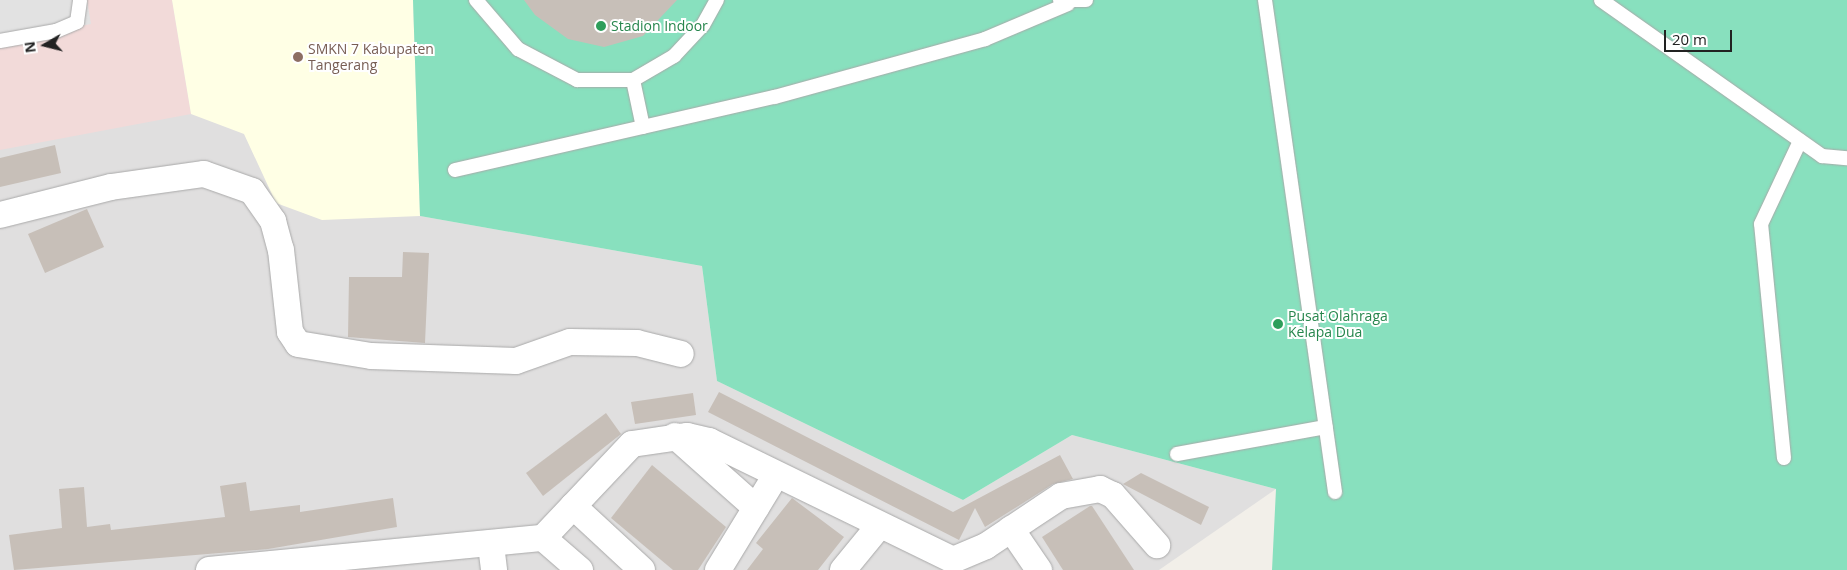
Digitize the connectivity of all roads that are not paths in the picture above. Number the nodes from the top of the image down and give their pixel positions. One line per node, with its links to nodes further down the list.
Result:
1 (80, 0): 8 (lane)
2 (476, 0): 9 (lane)
3 (717, 0): 9 (lane)
4 (1086, 0): 7 (lane)
5 (1265, 0): 16 (lane)
6 (1601, 0): 11 (lane)
7 (1063, 2): 10 (lane)
8 (0, 41)
9 (633, 80): 10 (lane)
10 (643, 127): 13 (lane)
11 (1800, 141): 12 (lane); 19 (lane)
12 (1847, 158)
13 (455, 170)
14 (0, 215): 15 (street)
15 (681, 354)
16 (1326, 428): 18 (lane); 21 (lane)
17 (675, 436): 20 (street); 22 (street); 23 (street)
18 (1177, 454)
19 (1784, 458)
20 (776, 475): 23 (street); 24 (street)
21 (1335, 492)
22 (572, 506): 26 (street); 34 (street)
23 (756, 508): 35 (street)
24 (879, 526): 31 (street); 36 (street)
25 (1011, 529): 27 (street); 31 (street); 37 (street)
26 (543, 538): 28 (street); 33 (street)
27 (1157, 545)
28 (493, 558): 29 (street)
29 (402, 562): 30 (street)
30 (316, 565): 32 (street)
31 (944, 567)
32 (209, 570)
33 (580, 570)
34 (642, 570)
35 (718, 570)
36 (843, 570)
37 (1039, 570)

